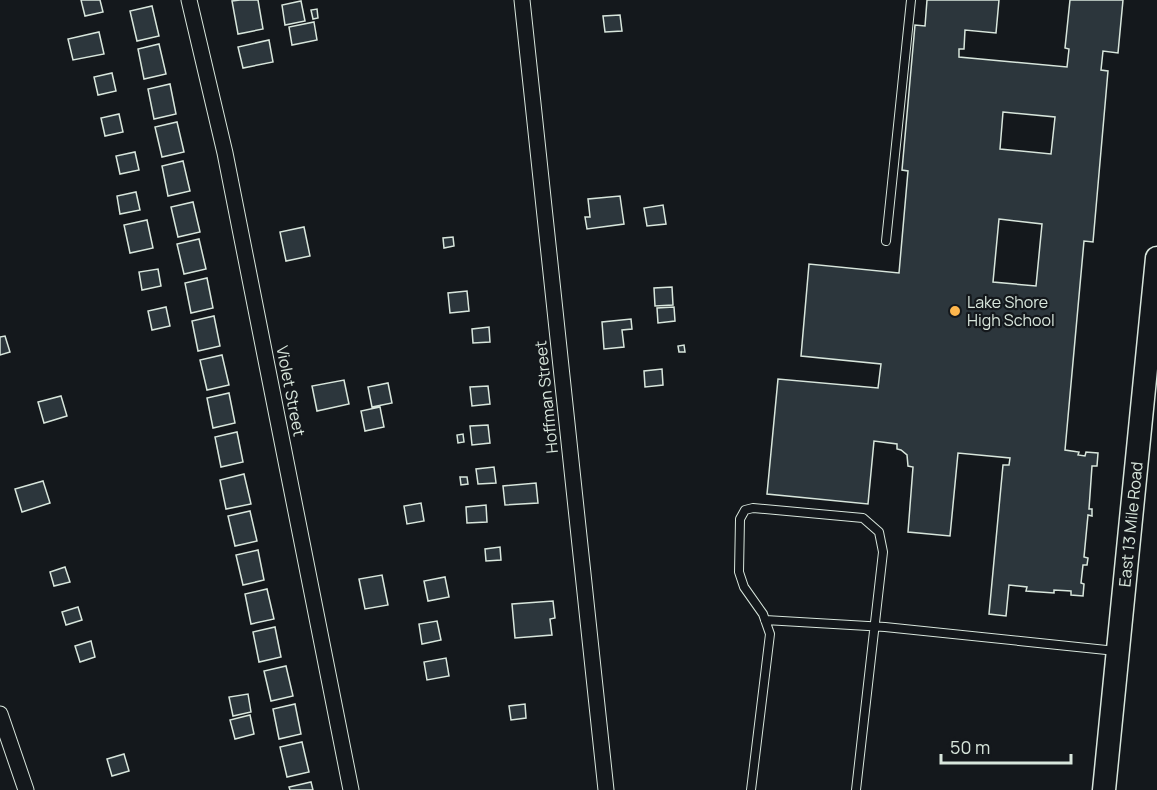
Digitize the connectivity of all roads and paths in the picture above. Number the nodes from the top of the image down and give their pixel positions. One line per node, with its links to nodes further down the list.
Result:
1 (189, 0): 11 (street, Violet Street)
2 (522, 0): 12 (street, Hoffman Street)
3 (911, 0): 4 (lane)
4 (886, 241)
5 (1157, 258): 8 (main road, East 13 Mile Road)
6 (765, 620): 7 (lane); 7 (lane); 13 (lane)
7 (875, 627): 8 (lane); 14 (lane)
8 (1117, 651): 15 (main road, East 13 Mile Road)
9 (0, 714): 10 (street)
10 (26, 790)
11 (351, 790)
12 (606, 790)
13 (751, 790)
14 (856, 790)
15 (1104, 790)

